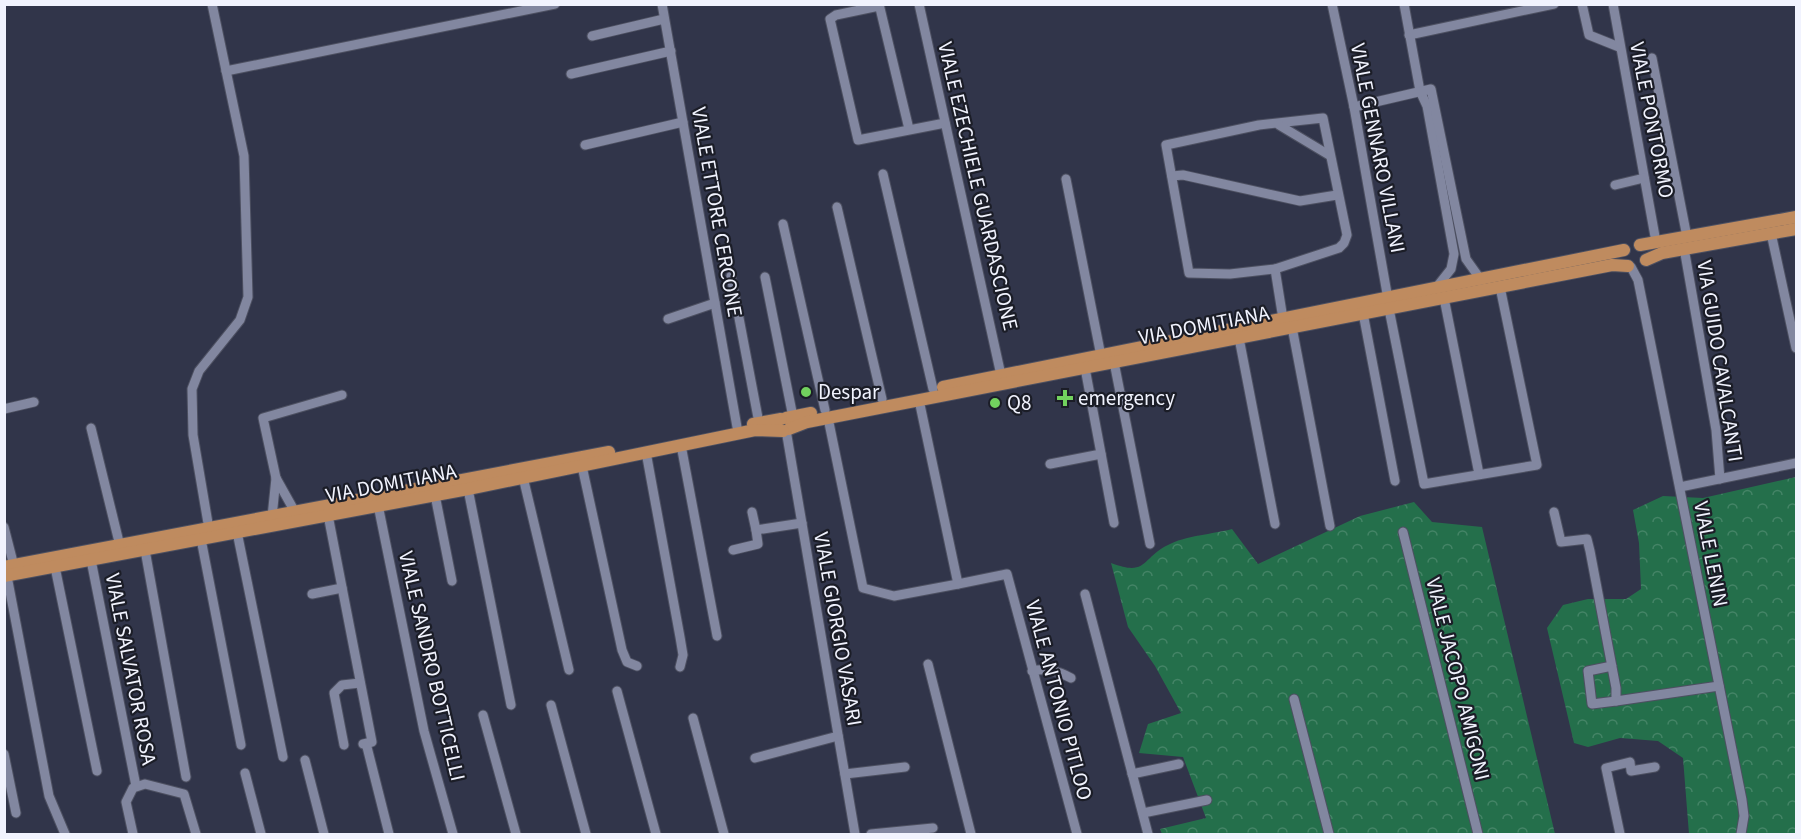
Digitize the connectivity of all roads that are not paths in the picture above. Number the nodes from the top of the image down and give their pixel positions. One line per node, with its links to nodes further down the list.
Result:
1 (212, 4): 17 (street)
2 (555, 4): 17 (street)
3 (662, 4): 11 (street, VIALE ETTORE CERCONE)
4 (919, 4): 22 (street, VIALE EZECHIELE GUARDASCIONE)
5 (1332, 4): 20 (street, VIALE GENNARO VILLANI)
6 (1404, 4): 12 (street)
7 (1554, 4): 12 (street)
8 (1582, 4): 14 (street)
9 (1613, 4): 14 (street, VIALE PONTORMO)
10 (879, 5): 24 (street); 24 (street)
11 (664, 19): 13 (street); 15 (street, VIALE ETTORE CERCONE)
12 (1409, 35): 19 (street)
13 (592, 36)
14 (1619, 47): 29 (street, VIALE PONTORMO)
15 (671, 51): 18 (street); 21 (street, VIALE ETTORE CERCONE)
16 (1652, 58): 39 (street, VIA GUIDO CAVALCANTI)
17 (226, 71): 98 (street)
18 (571, 74)
19 (1420, 91): 20 (street); 47 (street); 50 (street)
20 (1354, 106): 52 (street, VIALE GENNARO VILLANI)
21 (683, 122): 25 (street); 51 (street, VIALE ETTORE CERCONE)
22 (945, 123): 24 (street); 61 (street, VIALE EZECHIELE GUARDASCIONE)
23 (1279, 125): 26 (street); 26 (street); 28 (street)
24 (909, 129)
25 (585, 145)
26 (1329, 155): 32 (street)
27 (883, 174): 62 (street)
28 (1172, 176): 32 (street); 44 (street)
29 (1644, 178): 31 (street); 38 (street, VIALE PONTORMO)
30 (1066, 179): 58 (street)
31 (1615, 184)
32 (1337, 195): 44 (street)
33 (837, 207): 64 (street)
34 (1797, 217): 39 (main road)
35 (783, 224): 68 (street)
36 (1797, 229): 37 (main road)
37 (1772, 233): 39 (main road); 57 (street)
38 (1656, 242): 39 (main road); 40 (main road)
39 (1685, 243): 42 (main road); 82 (street, VIA GUIDO CAVALCANTI)
40 (1640, 245): 41 (main road); 42 (main road)
41 (1624, 250): 43 (main road); 47 (main road, VIA DOMITIANA)
42 (1645, 262): 43 (main road); 48 (street, VIALE LENIN)
43 (1629, 267): 48 (street, VIALE LENIN); 49 (main road, VIA DOMITIANA)
44 (1275, 269): 55 (street)
45 (731, 276): 69 (street)
46 (765, 277): 70 (street, VIALE GIORGIO VASARI)
47 (1481, 280): 50 (main road, VIA DOMITIANA)
48 (1638, 280): 84 (street, VIALE LENIN)
49 (1500, 287): 50 (main road, VIA DOMITIANA); 79 (street)
50 (1439, 294): 52 (main road, VIA DOMITIANA); 79 (street)
51 (715, 303): 54 (street); 71 (street, VIALE ETTORE CERCONE)
52 (1389, 304): 53 (main road, VIA DOMITIANA); 55 (main road, VIA DOMITIANA); 79 (street, VIALE GENNARO VILLANI)
53 (1363, 314): 55 (main road, VIA DOMITIANA); 83 (street)
54 (668, 319)
55 (1287, 323): 56 (main road, VIA DOMITIANA); 58 (main road, VIA DOMITIANA); 96 (street)
56 (1239, 338): 59 (main road, VIA DOMITIANA); 95 (street)
57 (1797, 348)
58 (1101, 356): 61 (main road, VIA DOMITIANA)
59 (1114, 362): 60 (main road, VIA DOMITIANA); 103 (street)
60 (1085, 368): 65 (main road, VIA DOMITIANA); 75 (street)
61 (1001, 375): 62 (main road, VIA DOMITIANA)
62 (933, 389): 64 (main road, VIA DOMITIANA)
63 (342, 395): 81 (street)
64 (882, 399): 68 (main road, VIA DOMITIANA)
65 (919, 400): 68 (main road, VIA DOMITIANA); 111 (street)
66 (34, 402): 67 (street)
67 (4, 409)
68 (826, 414): 70 (main road, VIA DOMITIANA); 111 (street)
69 (759, 423): 70 (main road, VIA DOMITIANA); 71 (main road, VIA DOMITIANA)
70 (786, 424): 73 (main road, VIA DOMITIANA); 93 (street, VIALE GIORGIO VASARI)
71 (737, 427): 88 (main road, VIA DOMITIANA)
72 (91, 428): 104 (street)
73 (681, 445): 74 (main road, VIA DOMITIANA); 115 (street)
74 (646, 452): 78 (main road, VIA DOMITIANA); 119 (street)
75 (1101, 454): 77 (street); 94 (street)
76 (1797, 463): 82 (street)
77 (1050, 464)
78 (582, 466): 80 (main road, VIA DOMITIANA); 117 (street)
79 (1479, 474)
80 (523, 477): 85 (main road, VIA DOMITIANA); 120 (street)
81 (276, 478): 88 (street); 92 (street)
82 (1720, 479): 84 (street)
83 (1395, 482)
84 (1680, 487): 124 (street, VIALE LENIN)
85 (468, 489): 86 (main road, VIA DOMITIANA); 128 (street)
86 (435, 495): 87 (main road, VIA DOMITIANA); 110 (street)
87 (378, 506): 91 (main road, VIA DOMITIANA); 158 (street, VIALE SANDRO BOTTICELLI)
88 (296, 512): 92 (main road, VIA DOMITIANA)
89 (752, 512): 99 (street)
90 (1554, 512): 118 (street)
91 (327, 515): 100 (main road, VIA DOMITIANA); 112 (street)
92 (272, 517): 98 (main road, VIA DOMITIANA)
93 (802, 523): 99 (street); 132 (street, VIALE GIORGIO VASARI)
94 (1114, 523)
95 (1275, 524)
96 (1330, 526)
97 (4, 527): 109 (street)
98 (209, 529): 104 (main road, VIA DOMITIANA)
99 (756, 530): 106 (street)
100 (237, 532): 102 (main road, VIA DOMITIANA); 136 (street)
101 (1402, 532): 169 (street, VIALE JACOPO AMIGONI)
102 (201, 539): 105 (main road, VIA DOMITIANA); 133 (street)
103 (1150, 543)
104 (120, 546): 109 (main road, VIA DOMITIANA)
105 (145, 550): 107 (main road, VIA DOMITIANA); 146 (street)
106 (733, 550)
107 (92, 560): 108 (main road, VIA DOMITIANA); 147 (street, VIALE SALVATOR ROSA)
108 (55, 567): 109 (main road, VIA DOMITIANA); 142 (street)
109 (7, 571): 152 (street)
110 (452, 581)
111 (958, 584): 121 (street, VIALE ANTONIO PITLOO)
112 (342, 588): 113 (street); 123 (street)
113 (312, 594)
114 (1085, 594): 145 (street)
115 (717, 636)
116 (928, 664): 165 (street)
117 (637, 666)
118 (1612, 666): 127 (street); 127 (street)
119 (680, 667)
120 (568, 670)
121 (1032, 671): 122 (street); 166 (street, VIALE ANTONIO PITLOO)
122 (1071, 678)
123 (360, 683): 134 (street); 157 (street)
124 (1719, 686): 127 (street); 171 (street, VIALE LENIN)
125 (617, 692): 161 (street)
126 (1294, 699): 168 (street)
127 (1616, 701)
128 (511, 705)
129 (551, 705): 160 (street)
130 (483, 715): 159 (street)
131 (693, 718): 162 (street)
132 (838, 736): 137 (street); 144 (street, VIALE GIORGIO VASARI)
133 (241, 745)
134 (345, 745)
135 (4, 754): 149 (street)
136 (283, 757)
137 (754, 758)
138 (305, 760): 156 (street)
139 (1179, 764): 145 (street)
140 (905, 767): 144 (street)
141 (1655, 767): 170 (street)
142 (97, 771)
143 (245, 773): 155 (street)
144 (845, 774): 163 (street, VIALE GIORGIO VASARI)
145 (1132, 774): 150 (street)
146 (186, 777)
147 (136, 786): 153 (street); 154 (street)
148 (1207, 800): 150 (street)
149 (16, 813)
150 (1143, 813): 167 (street)
151 (933, 828): 164 (street)
152 (65, 834)
153 (133, 834)
154 (196, 834)
155 (261, 834)
156 (324, 834)
157 (389, 834)
158 (453, 834)
159 (516, 834)
160 (586, 834)
161 (656, 834)
162 (724, 834)
163 (855, 834)
164 (871, 834)
165 (971, 834)
166 (1077, 834)
167 (1148, 834)
168 (1329, 834)
169 (1478, 834)
170 (1620, 834)
171 (1741, 834)

